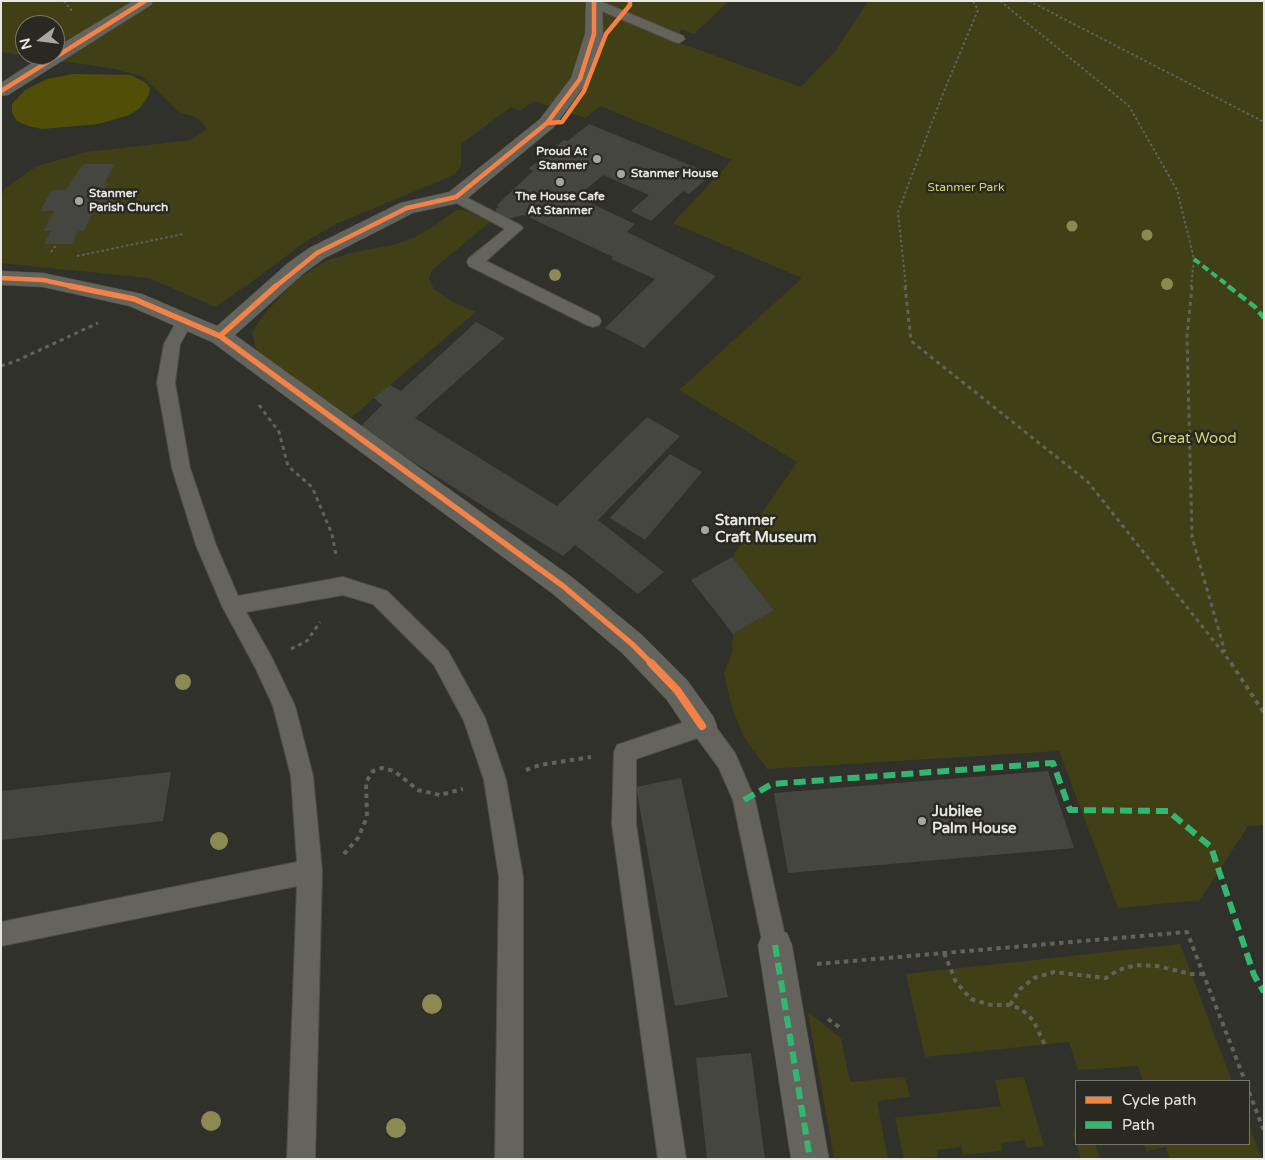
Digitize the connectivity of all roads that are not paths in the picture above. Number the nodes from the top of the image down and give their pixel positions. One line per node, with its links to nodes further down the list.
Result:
1 (145, 1): 4 (street)
2 (594, 2): 3 (lane); 5 (street)
3 (679, 39)
4 (1, 91)
5 (456, 197): 7 (lane); 9 (street)
6 (1, 278): 8 (street)
7 (594, 320)
8 (185, 321): 9 (street); 10 (lane)
9 (220, 336): 11 (street)
10 (232, 606): 12 (lane); 16 (lane)
11 (702, 726): 14 (lane); 17 (lane)
12 (310, 870): 13 (lane); 15 (lane)
13 (1, 934)
14 (777, 956): 18 (street)
15 (301, 1159)
16 (509, 1159)
17 (672, 1159)
18 (810, 1159)

